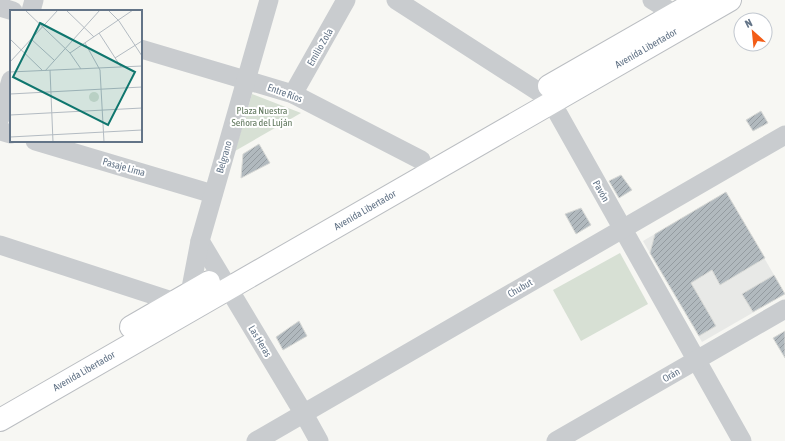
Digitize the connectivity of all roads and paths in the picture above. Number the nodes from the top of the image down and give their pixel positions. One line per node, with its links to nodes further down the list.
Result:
1 (34, 0): 10 (street)
2 (269, 0): 13 (street, Belgrano)
3 (346, 0): 15 (street, Emilio Zola)
4 (396, 0): 16 (street, Pavón)
5 (652, 0): 11 (street)
6 (699, 0): 11 (main road, Avenida Libertador)
7 (730, 0): 16 (main road, Avenida Libertador)
8 (0, 7): 9 (street)
9 (10, 10)
10 (31, 10)
11 (675, 14): 16 (main road, Avenida Libertador)
12 (142, 49): 13 (street, Entre Ríos)
13 (246, 80): 15 (street, Entre Ríos); 23 (street, Belgrano)
14 (10, 83): 17 (street)
15 (293, 94): 22 (street, Entre Ríos)
16 (545, 97): 22 (main road, Avenida Libertador); 24 (street, Pavón); 27 (main road, Avenida Libertador)
17 (0, 118)
18 (0, 131): 19 (street)
19 (10, 134)
20 (785, 135): 24 (street, Chubut)
21 (38, 142): 23 (street, Pasaje Lima)
22 (420, 160): 27 (main road, Avenida Libertador)
23 (213, 194): 25 (street, Belgrano)
24 (623, 229): 30 (street, Pavón); 32 (street, Chubut)
25 (200, 241): 27 (street, Las Heras); 28 (street, Belgrano)
26 (0, 245): 28 (street)
27 (224, 282): 28 (main road, Avenida Libertador); 32 (street, Las Heras); 33 (main road, Avenida Libertador)
28 (182, 297): 31 (main road, Avenida Libertador)
29 (785, 309): 30 (street, Orán)
30 (695, 361): 36 (street, Orán); 37 (street, Pavón)
31 (0, 402)
32 (304, 414): 34 (street, Chubut); 35 (street, Las Heras)
33 (0, 420)
34 (256, 441)
35 (319, 441)
36 (556, 441)
37 (742, 441)

